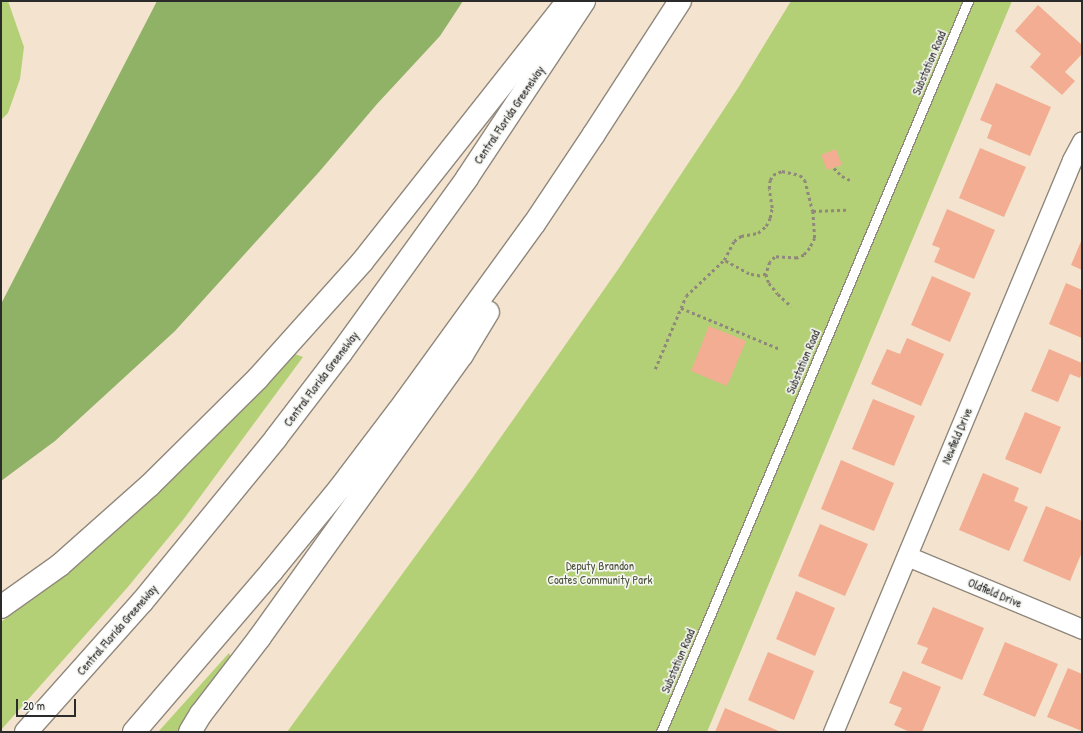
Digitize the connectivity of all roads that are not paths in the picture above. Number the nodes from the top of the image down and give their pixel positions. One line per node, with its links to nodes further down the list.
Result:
1 (568, 1): 8 (highway)
2 (584, 1): 10 (highway, Central Florida GreeneWay)
3 (680, 1): 5 (highway)
4 (968, 1): 13 (lane, Substation Road)
5 (594, 134): 11 (highway); 12 (highway)
6 (1082, 141): 7 (street, Newfield Drive)
7 (907, 556): 9 (street, Oldfield Drive); 14 (street, Newfield Drive)
8 (1, 607)
9 (1082, 629)
10 (26, 732)
11 (134, 732)
12 (190, 732)
13 (661, 732)
14 (833, 732)

